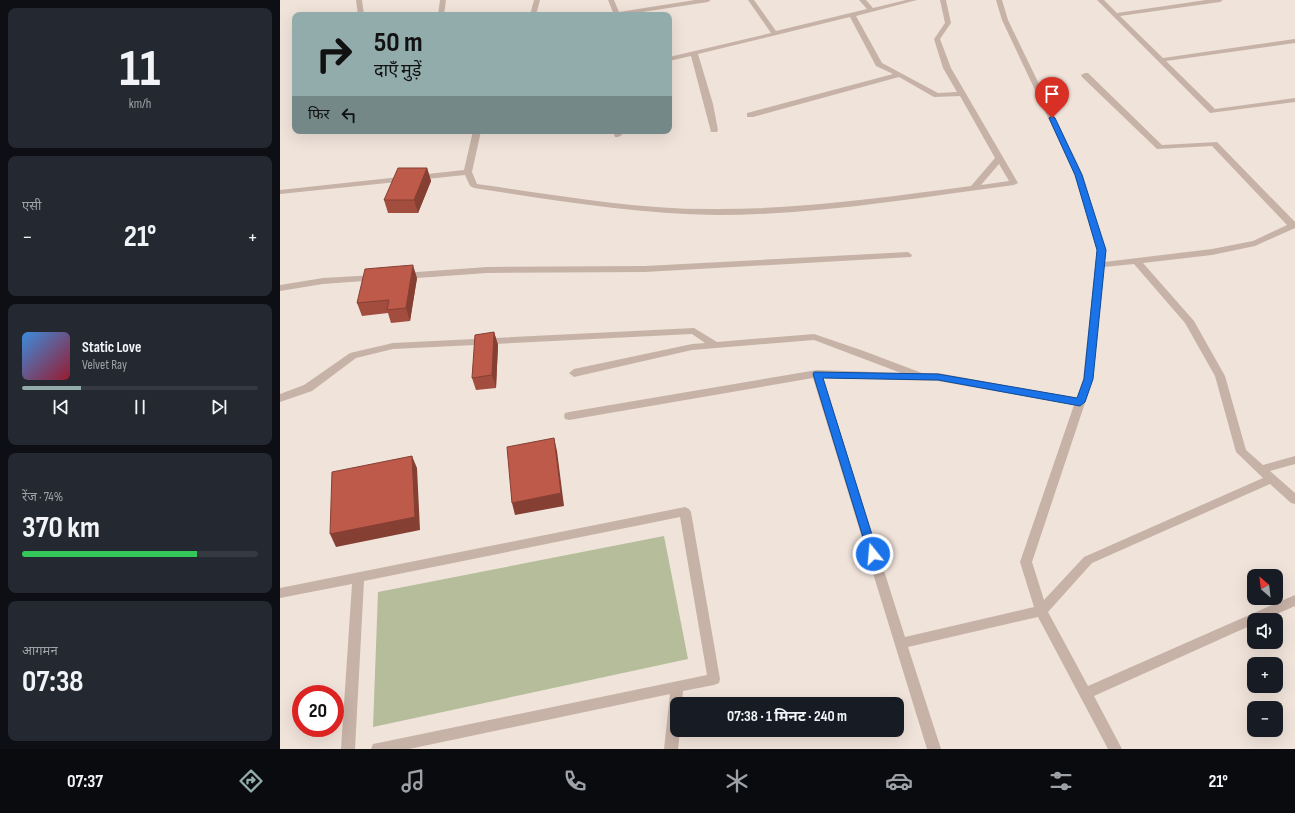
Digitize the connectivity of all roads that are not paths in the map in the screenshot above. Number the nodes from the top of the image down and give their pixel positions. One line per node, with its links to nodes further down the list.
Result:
1 (360, 0): 14 (street)
2 (443, 0): 15 (street)
3 (538, 0): 16 (street)
4 (611, 0): 17 (street)
5 (708, 0): 18 (street)
6 (751, 0): 21 (street)
7 (862, 0): 13 (street)
8 (914, 0): 13 (street)
9 (943, 0): 28 (street)
10 (999, 0): 40 (street)
11 (1100, 0): 20 (street)
12 (1220, 0): 20 (street)
13 (870, 10): 19 (street)
14 (361, 12)
15 (441, 12)
16 (533, 12)
17 (616, 12)
18 (630, 12)
19 (852, 14): 21 (street); 26 (street)
20 (1115, 15): 25 (street)
21 (775, 34): 23 (street)
22 (1295, 42): 25 (street)
23 (694, 54): 24 (street); 31 (street)
24 (672, 58)
25 (1160, 60): 29 (street)
26 (899, 75): 28 (street); 30 (street)
27 (1085, 75): 37 (street)
28 (962, 94): 33 (street)
29 (1295, 100)
30 (750, 115)
31 (714, 130)
32 (476, 134): 34 (street)
33 (999, 158): 35 (street); 35 (street)
34 (468, 172): 35 (street); 36 (street)
35 (974, 188)
36 (280, 192)
37 (1294, 225): 39 (street)
38 (908, 255): 41 (street)
39 (1136, 261): 40 (street); 50 (street)
40 (1100, 265): 47 (street)
41 (280, 288)
42 (715, 345): 43 (street); 45 (street); 46 (street)
43 (574, 373)
44 (817, 374): 45 (street); 48 (street); 57 (street)
45 (922, 377): 47 (street)
46 (280, 398)
47 (1080, 402): 56 (street)
48 (569, 416)
49 (1295, 460): 50 (street)
50 (1262, 470): 51 (street)
51 (1271, 478): 52 (street); 56 (street)
52 (1295, 500)
53 (358, 577): 54 (street); 58 (street); 60 (street)
54 (280, 593)
55 (1295, 600): 59 (street)
56 (1041, 610): 57 (street); 59 (street)
57 (901, 643): 63 (street)
58 (677, 686): 61 (street); 62 (street)
59 (1085, 694): 64 (street)
60 (348, 749)
61 (378, 749)
62 (670, 749)
63 (934, 749)
64 (1115, 749)

